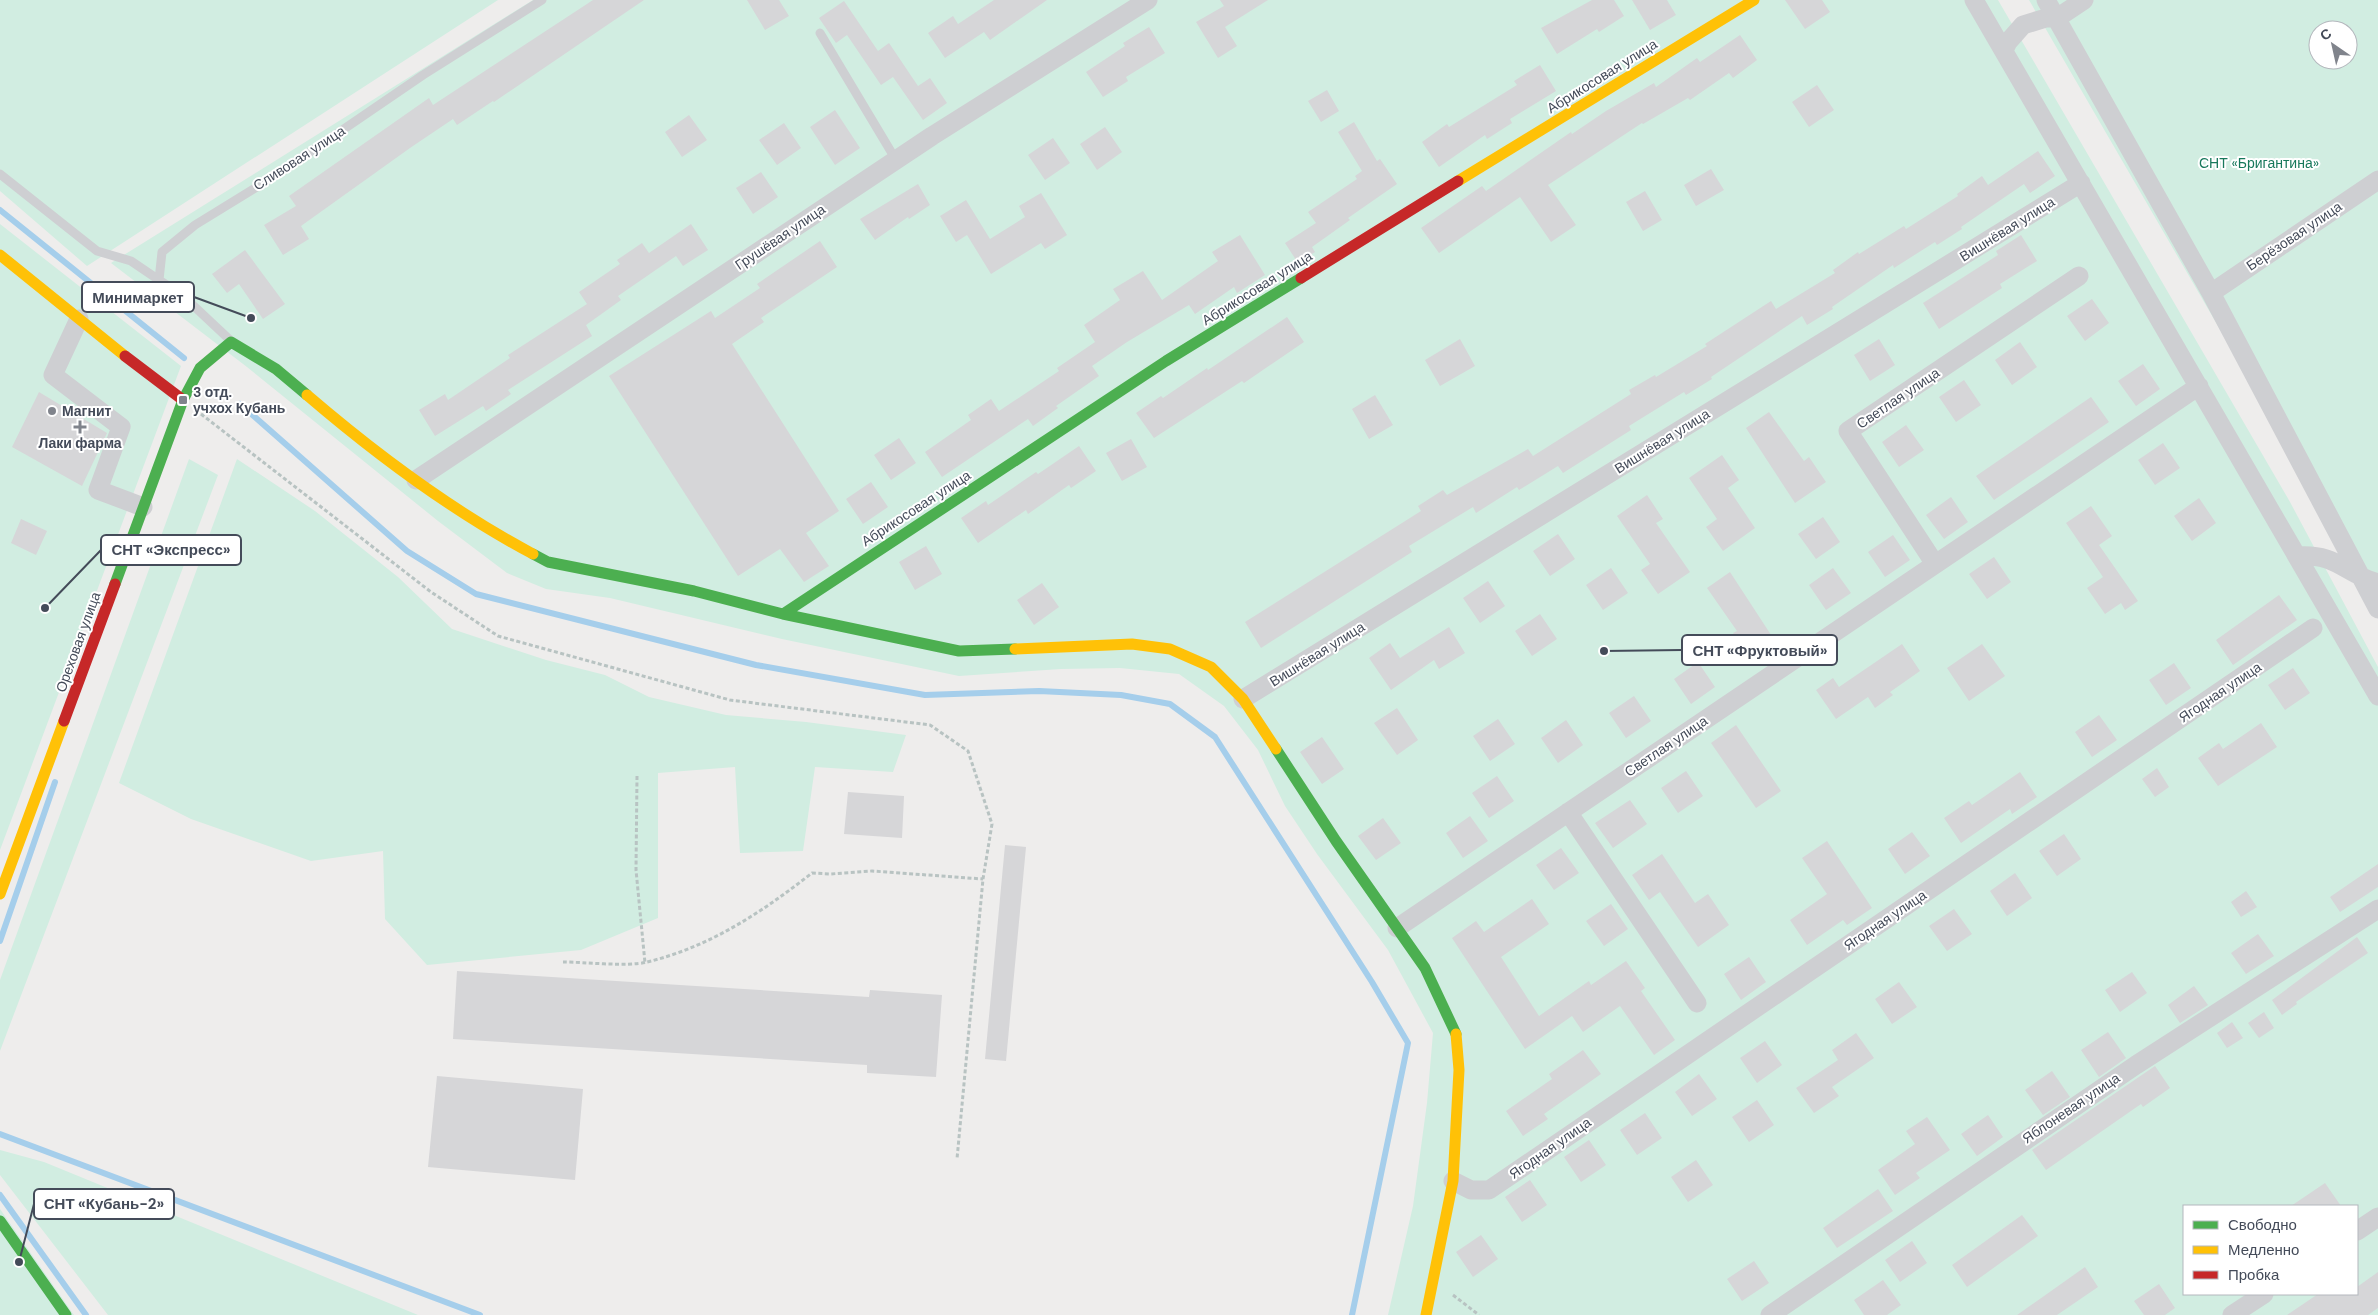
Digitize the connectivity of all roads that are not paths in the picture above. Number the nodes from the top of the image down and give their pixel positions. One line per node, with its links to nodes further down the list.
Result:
1 (542, 0): 16 (lane, Сливовая улица)
2 (1148, 0): 10 (street, Грушёвая улица)
3 (1754, 0): 29 (street, Абрикосовая улица)
4 (1974, 0): 9 (street)
5 (2046, 0): 7 (street)
6 (2084, 0): 7 (street)
7 (2057, 18): 9 (street); 17 (street)
8 (820, 33): 10 (lane)
9 (2004, 50): 13 (street)
10 (896, 160): 22 (street, Грушёвая улица)
11 (0, 174): 16 (lane)
12 (2378, 180): 17 (street, Берёзовая улица)
13 (2081, 183): 20 (street); 32 (street, Вишнёвая улица)
14 (0, 255): 18 (street)
15 (2079, 276): 25 (street, Светлая улица)
16 (159, 280): 19 (lane)
17 (2211, 293): 26 (street)
18 (79, 320): 21 (street); 23 (street)
19 (231, 342): 21 (street, Ореховая улица); 22 (street)
20 (2199, 386): 24 (street); 25 (street, Светлая улица)
21 (183, 400): 23 (street, Ореховая улица)
22 (416, 480): 29 (street)
23 (143, 508): 34 (street, Ореховая улица)
24 (2296, 556): 26 (street); 31 (street)
25 (1935, 564): 33 (street, Светлая улица)
26 (2357, 573): 27 (street); 28 (street)
27 (2378, 582)
28 (2378, 609)
29 (784, 614): 32 (street)
30 (2313, 628): 38 (street, Ягодная улица)
31 (2378, 696)
32 (1243, 699): 36 (street)
33 (1568, 812): 36 (street, Светлая улица); 37 (street)
34 (0, 894)
35 (2378, 910): 45 (street, Яблоневая улица)
36 (1397, 928): 38 (street)
37 (1697, 1003)
38 (1453, 1181): 44 (street)
39 (2378, 1217): 41 (street)
40 (0, 1221): 43 (street)
41 (2358, 1230)
42 (2262, 1295): 46 (street)
43 (66, 1315)
44 (1426, 1315)
45 (1770, 1315)
46 (2232, 1315)

